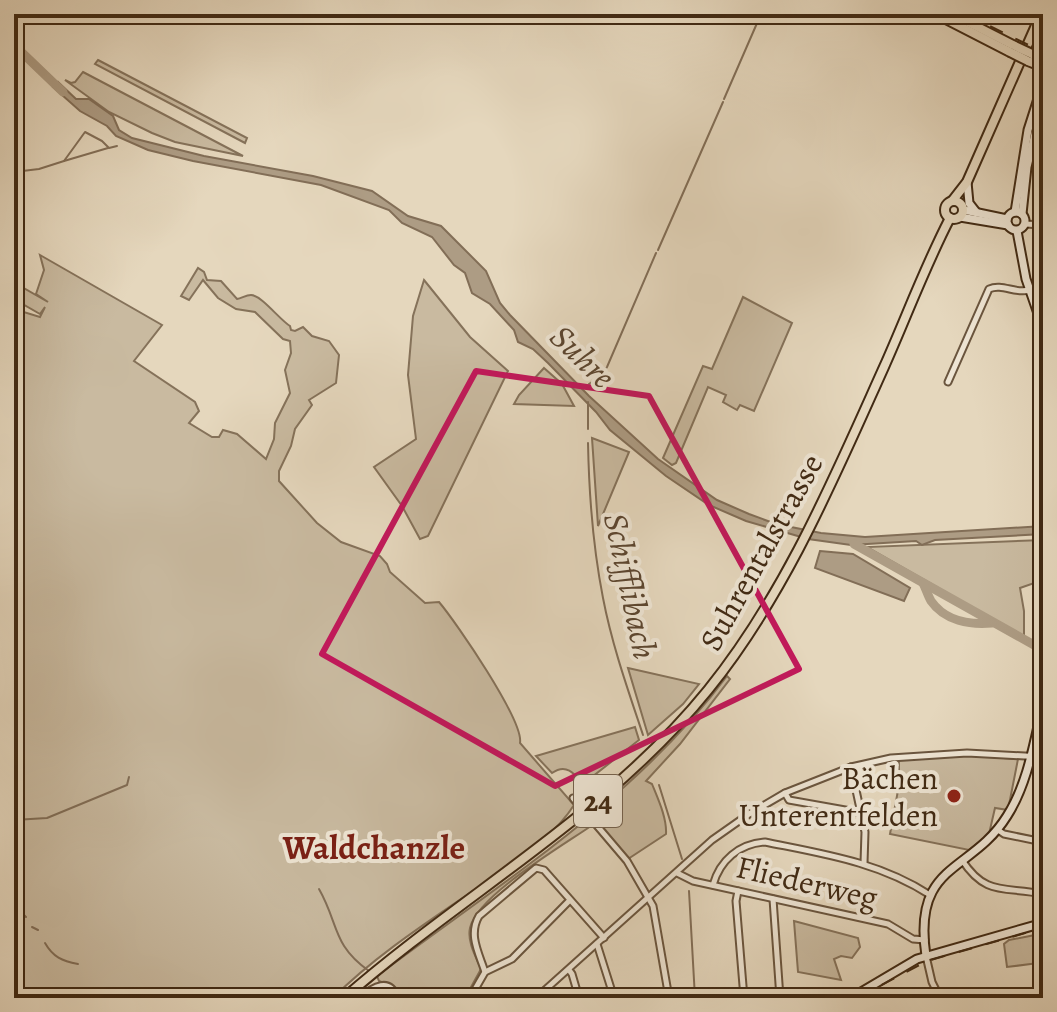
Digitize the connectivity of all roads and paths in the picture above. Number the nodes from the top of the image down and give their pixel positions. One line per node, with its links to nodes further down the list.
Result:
1 (936, 14): 4 (main road)
2 (952, 14): 4 (main road)
3 (1041, 14): 10 (main road, Suhrentalstrasse / 24)
4 (1013, 49): 5 (main road, bridge)
5 (1031, 59): 6 (main road); 7 (main road); 8 (main road)
6 (1043, 60)
7 (1043, 67)
8 (1041, 86): 11 (main road)
9 (1043, 100): 14 (main road)
10 (967, 182): 12 (main road, Suhrentalstrasse / 24); 13 (main road, Suhrentalstrasse / 24); 15 (main road)
11 (1018, 196): 14 (main road); 17 (main road)
12 (953, 200): 13 (main road); 13 (main road)
13 (959, 213): 15 (main road); 18 (main road); 55 (main road, Suhrentalstrasse / 24)
14 (1019, 213): 18 (main road); 19 (main road)
15 (978, 214): 17 (main road)
16 (1043, 215): 20 (street)
17 (996, 218): 18 (main road)
18 (1007, 222): 21 (main road)
19 (1025, 224): 20 (street); 21 (main road)
20 (1043, 225)
21 (1017, 231): 22 (main road)
22 (1029, 290): 23 (main road); 24 (street)
23 (1043, 328)
24 (948, 382)
25 (1043, 704): 26 (main road)
26 (1030, 757): 27 (street); 28 (street); 34 (main road)
27 (1043, 757)
28 (851, 767): 29 (street); 32 (street)
29 (785, 793): 32 (street); 38 (street)
30 (573, 798): 31 (street)
31 (579, 805)
32 (862, 813): 37 (street)
33 (593, 821): 43 (street)
34 (998, 830): 35 (street); 36 (main road)
35 (1043, 842)
36 (962, 859): 41 (street); 42 (main road)
37 (864, 863): 39 (street); 42 (street)
38 (677, 873): 39 (street, Fliederweg); 43 (street)
39 (713, 885): 40 (street, Fliederweg)
40 (738, 891): 44 (street, Fliederweg); 63 (street)
41 (1043, 894)
42 (930, 895): 48 (main road)
43 (649, 899): 47 (street); 62 (street)
44 (773, 899): 48 (street, Fliederweg); 65 (street)
45 (570, 900): 47 (street); 53 (street); 53 (street)
46 (1040, 924): 50 (main road); 51 (street)
47 (604, 938): 49 (street)
48 (925, 940): 50 (main road)
49 (597, 944): 52 (street); 61 (street)
50 (926, 956): 54 (street); 66 (main road)
51 (1043, 965)
52 (569, 970): 59 (street); 60 (street)
53 (485, 972): 58 (street)
54 (937, 996)
55 (344, 998)
56 (361, 998): 57 (street)
57 (397, 998)
58 (470, 998)
59 (536, 998)
60 (579, 998)
61 (614, 998)
62 (669, 998)
63 (744, 998)
64 (773, 998): 65 (street)
65 (780, 998)
66 (851, 998)

